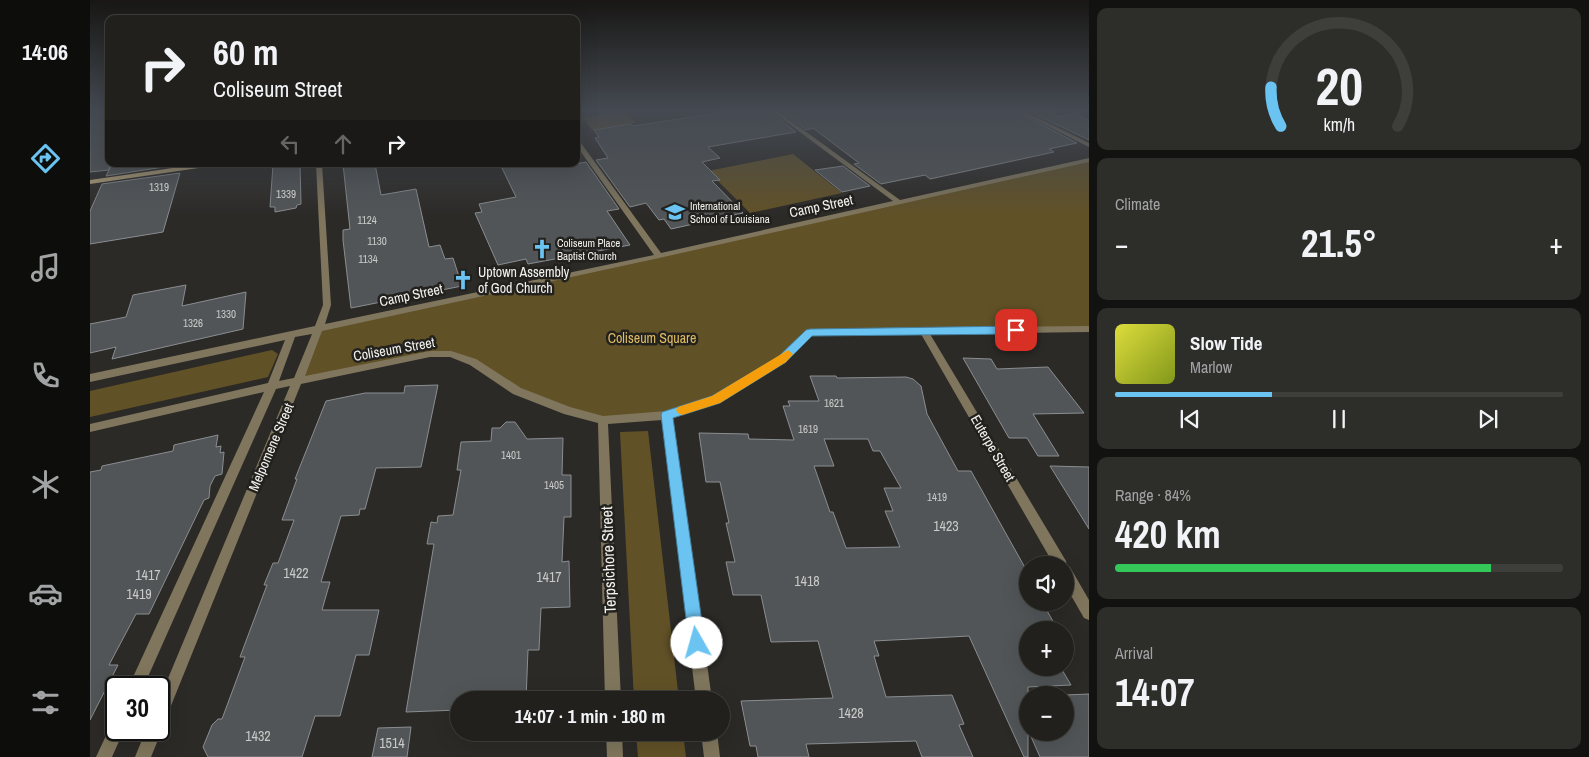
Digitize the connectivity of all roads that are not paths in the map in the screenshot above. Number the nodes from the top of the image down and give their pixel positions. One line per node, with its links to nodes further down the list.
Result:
1 (821, 145): 7 (street)
2 (580, 146): 8 (street)
3 (1089, 160): 7 (street, Camp Street)
4 (192, 167): 6 (street)
5 (320, 167): 9 (street, Melpomene Street)
6 (90, 182)
7 (900, 203): 8 (street, Camp Street)
8 (659, 256): 9 (street, Camp Street)
9 (320, 329): 12 (street, Camp Street); 14 (street, Melpomene Street)
10 (1089, 329): 11 (street, Coliseum Street)
11 (924, 332): 16 (street, Coliseum Street); 19 (street, Euterpe Street)
12 (291, 335): 13 (street, Camp Street); 15 (street, Melpomene Street)
13 (90, 378)
14 (299, 381): 15 (street, Coliseum Street); 17 (street, Coliseum Street); 25 (street, Melpomene Street)
15 (272, 386): 18 (street, Coliseum Street); 22 (street, Melpomene Street)
16 (667, 415): 17 (street, Coliseum Street); 24 (street)
17 (603, 420): 23 (street, Terpsichore Street)
18 (90, 428)
19 (1056, 556)
20 (1074, 587): 21 (street)
21 (1089, 613)
22 (140, 676)
23 (613, 691)
24 (703, 691)
25 (170, 692)
26 (111, 741): 30 (street)
27 (150, 741): 31 (street)
28 (614, 741): 32 (street)
29 (710, 741): 33 (street)
30 (104, 757)
31 (143, 757)
32 (615, 757)
33 (712, 757)

